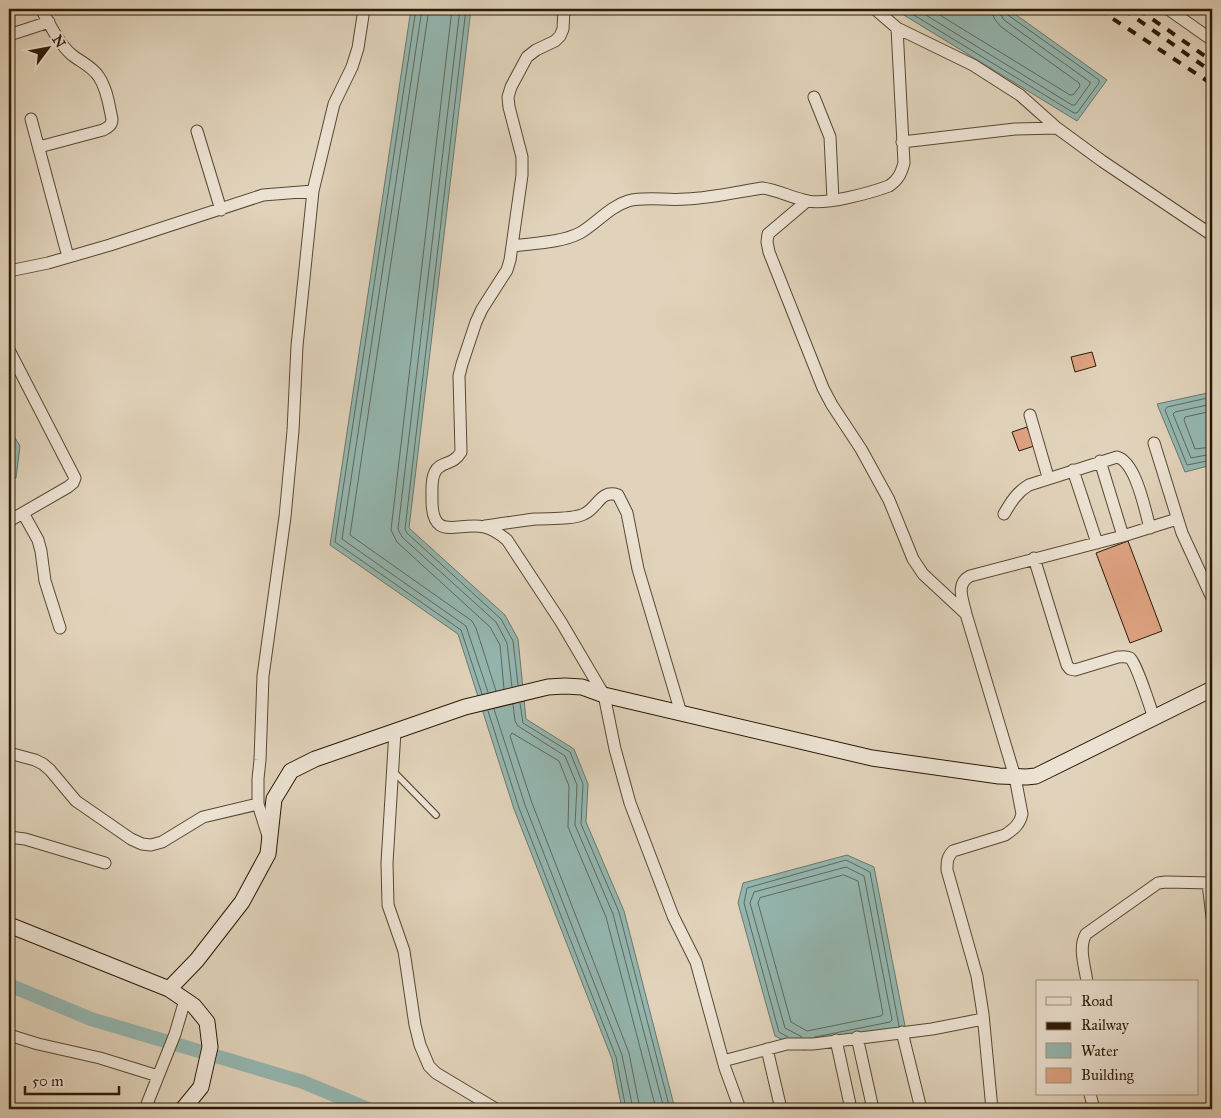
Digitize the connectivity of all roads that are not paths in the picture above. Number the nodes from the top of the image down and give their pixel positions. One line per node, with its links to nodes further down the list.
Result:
1 (41, 9): 6 (street)
2 (364, 9): 16 (street)
3 (564, 9): 21 (street)
4 (875, 9): 7 (street)
5 (1168, 9): 9 (street)
6 (49, 22): 8 (street); 15 (street)
7 (897, 28): 12 (street); 14 (street)
8 (9, 34)
9 (1212, 40)
10 (814, 97): 17 (street)
11 (31, 119): 15 (street)
12 (1057, 128): 14 (street); 20 (street)
13 (198, 131): 19 (street)
14 (902, 142): 17 (street)
15 (39, 147): 22 (street)
16 (313, 191): 19 (street); 50 (street)
17 (833, 200): 18 (street)
18 (807, 201): 21 (street); 40 (street)
19 (221, 210): 22 (street)
20 (1212, 234)
21 (512, 246): 34 (street)
22 (68, 257): 23 (street)
23 (9, 271)
24 (9, 350): 30 (street)
25 (1030, 415): 29 (street)
26 (1154, 443): 32 (street)
27 (1100, 462): 28 (street); 35 (street); 36 (street)
28 (1073, 470): 29 (street); 37 (street)
29 (1048, 478): 31 (street)
30 (23, 513): 33 (street); 41 (street)
31 (1004, 514)
32 (1177, 519): 35 (street); 39 (street)
33 (9, 521)
34 (482, 527): 43 (street); 44 (street)
35 (1150, 528): 36 (street)
36 (1123, 536): 37 (street)
37 (1097, 542): 38 (street)
38 (1034, 558): 40 (street); 45 (street)
39 (1212, 598)
40 (966, 614): 49 (street)
41 (60, 628)
42 (1212, 689): 45 (main road)
43 (604, 695): 44 (main road); 46 (main road); 67 (street)
44 (681, 713): 49 (main road)
45 (1154, 718): 49 (main road)
46 (394, 731): 48 (street); 53 (main road)
47 (9, 753): 50 (street)
48 (392, 770): 51 (lane); 72 (street)
49 (1015, 777): 61 (street)
50 (258, 804): 53 (street)
51 (436, 815)
52 (9, 837): 54 (street)
53 (269, 840): 59 (main road)
54 (105, 862)
55 (1210, 883): 56 (street); 58 (street)
56 (1212, 917)
57 (9, 925): 59 (main road)
58 (1087, 980)
59 (169, 989): 60 (main road)
60 (185, 1000): 68 (street); 71 (main road)
61 (983, 1019): 62 (street); 78 (street)
62 (902, 1032): 64 (street); 77 (street)
63 (9, 1035): 68 (street)
64 (857, 1037): 65 (street); 76 (street)
65 (836, 1040): 66 (street); 75 (street)
66 (767, 1049): 67 (street); 74 (street)
67 (723, 1061): 73 (street)
68 (158, 1076): 70 (street)
69 (1091, 1096): 79 (street)
70 (145, 1109)
71 (183, 1109)
72 (496, 1109)
73 (740, 1109)
74 (781, 1109)
75 (851, 1109)
76 (873, 1109)
77 (921, 1109)
78 (992, 1109)
79 (1094, 1109)

